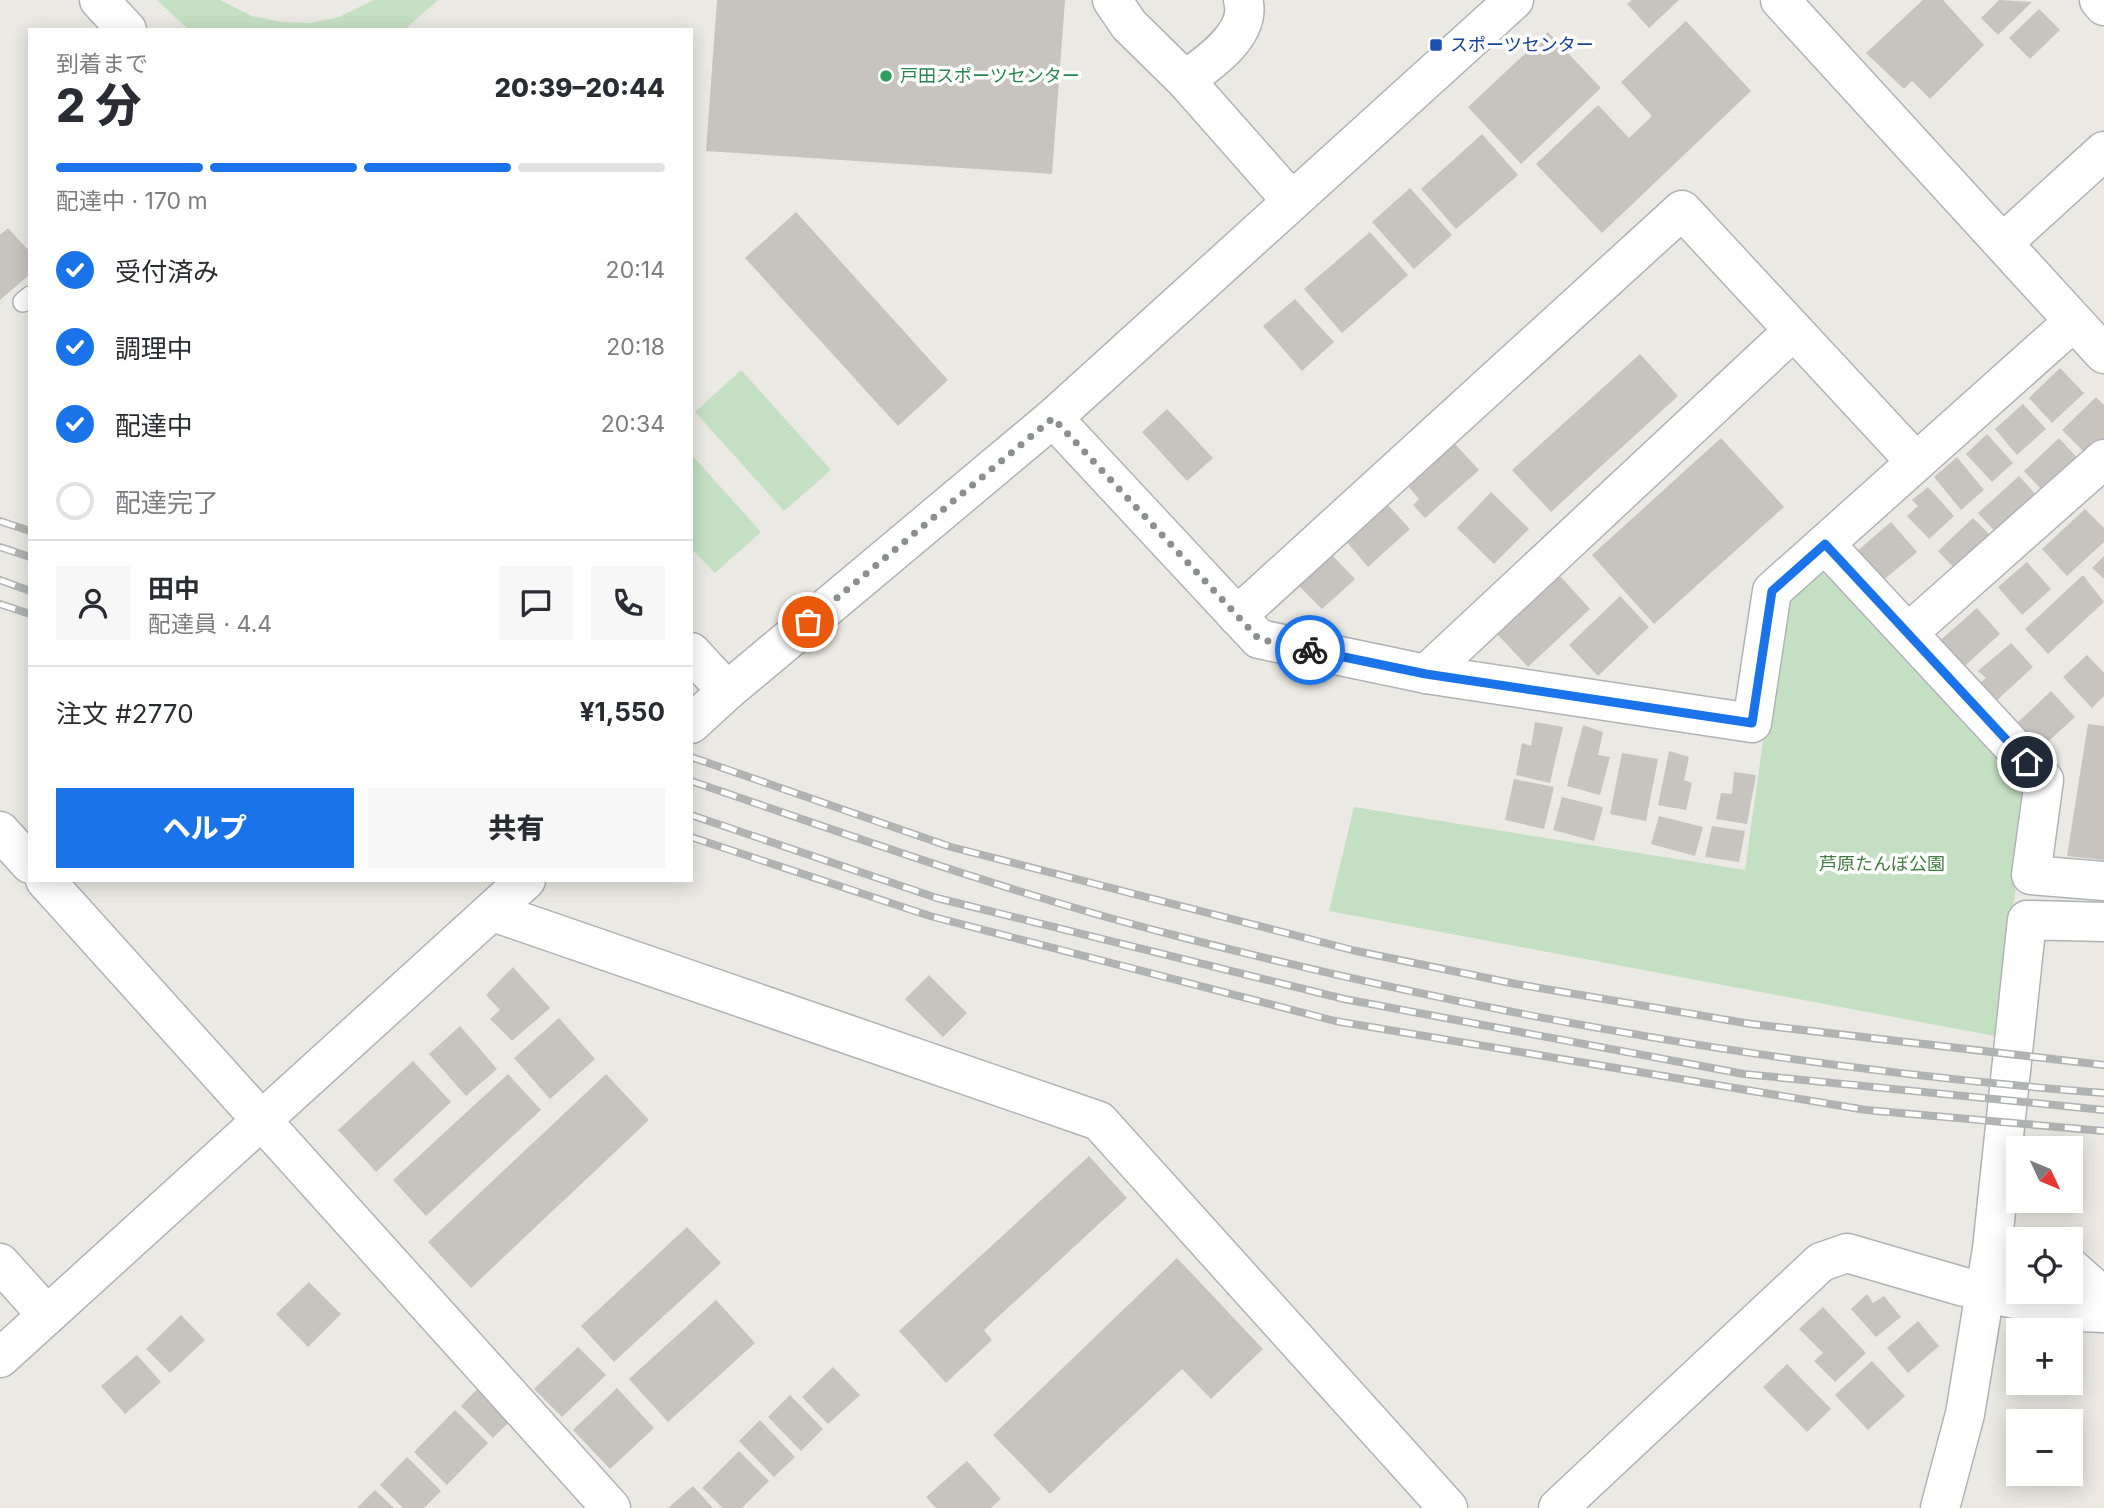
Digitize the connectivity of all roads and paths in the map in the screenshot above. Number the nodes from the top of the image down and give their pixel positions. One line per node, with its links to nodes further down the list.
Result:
1 (99, 0): 8 (street)
2 (1112, 0): 9 (street)
3 (1243, 0): 9 (street)
4 (1514, 0): 11 (street)
5 (1780, 0): 12 (street)
6 (2099, 0): 7 (street)
7 (2104, 6)
8 (125, 28)
9 (1185, 80): 11 (street)
10 (2104, 152): 12 (street)
11 (1291, 200): 16 (street)
12 (2004, 242): 13 (street)
13 (2073, 322): 15 (street); 18 (street)
14 (1793, 331): 18 (street); 20 (street); 23 (street)
15 (2104, 355)
16 (1053, 418): 20 (street); 24 (street)
17 (2104, 459): 21 (street)
18 (1915, 461): 19 (street)
19 (1825, 544): 21 (street); 23 (street)
20 (1237, 616): 23 (street)
21 (1908, 633): 28 (street)
22 (693, 654): 24 (street)
23 (1426, 674)
24 (727, 691): 25 (street)
25 (693, 722)
26 (0, 831): 27 (street)
27 (28, 862)
28 (2104, 881)
29 (47, 882): 33 (street)
30 (524, 882): 31 (street)
31 (493, 912): 33 (street); 41 (street)
32 (2104, 922): 34 (street)
33 (262, 1120): 38 (street); 40 (street)
34 (2005, 1252): 43 (street)
35 (0, 1263): 38 (street)
36 (2083, 1278): 37 (street)
37 (2104, 1311): 42 (street)
38 (47, 1315): 39 (street)
39 (0, 1358)
40 (611, 1508)
41 (1448, 1508)
42 (1558, 1508)
43 (1940, 1508)

